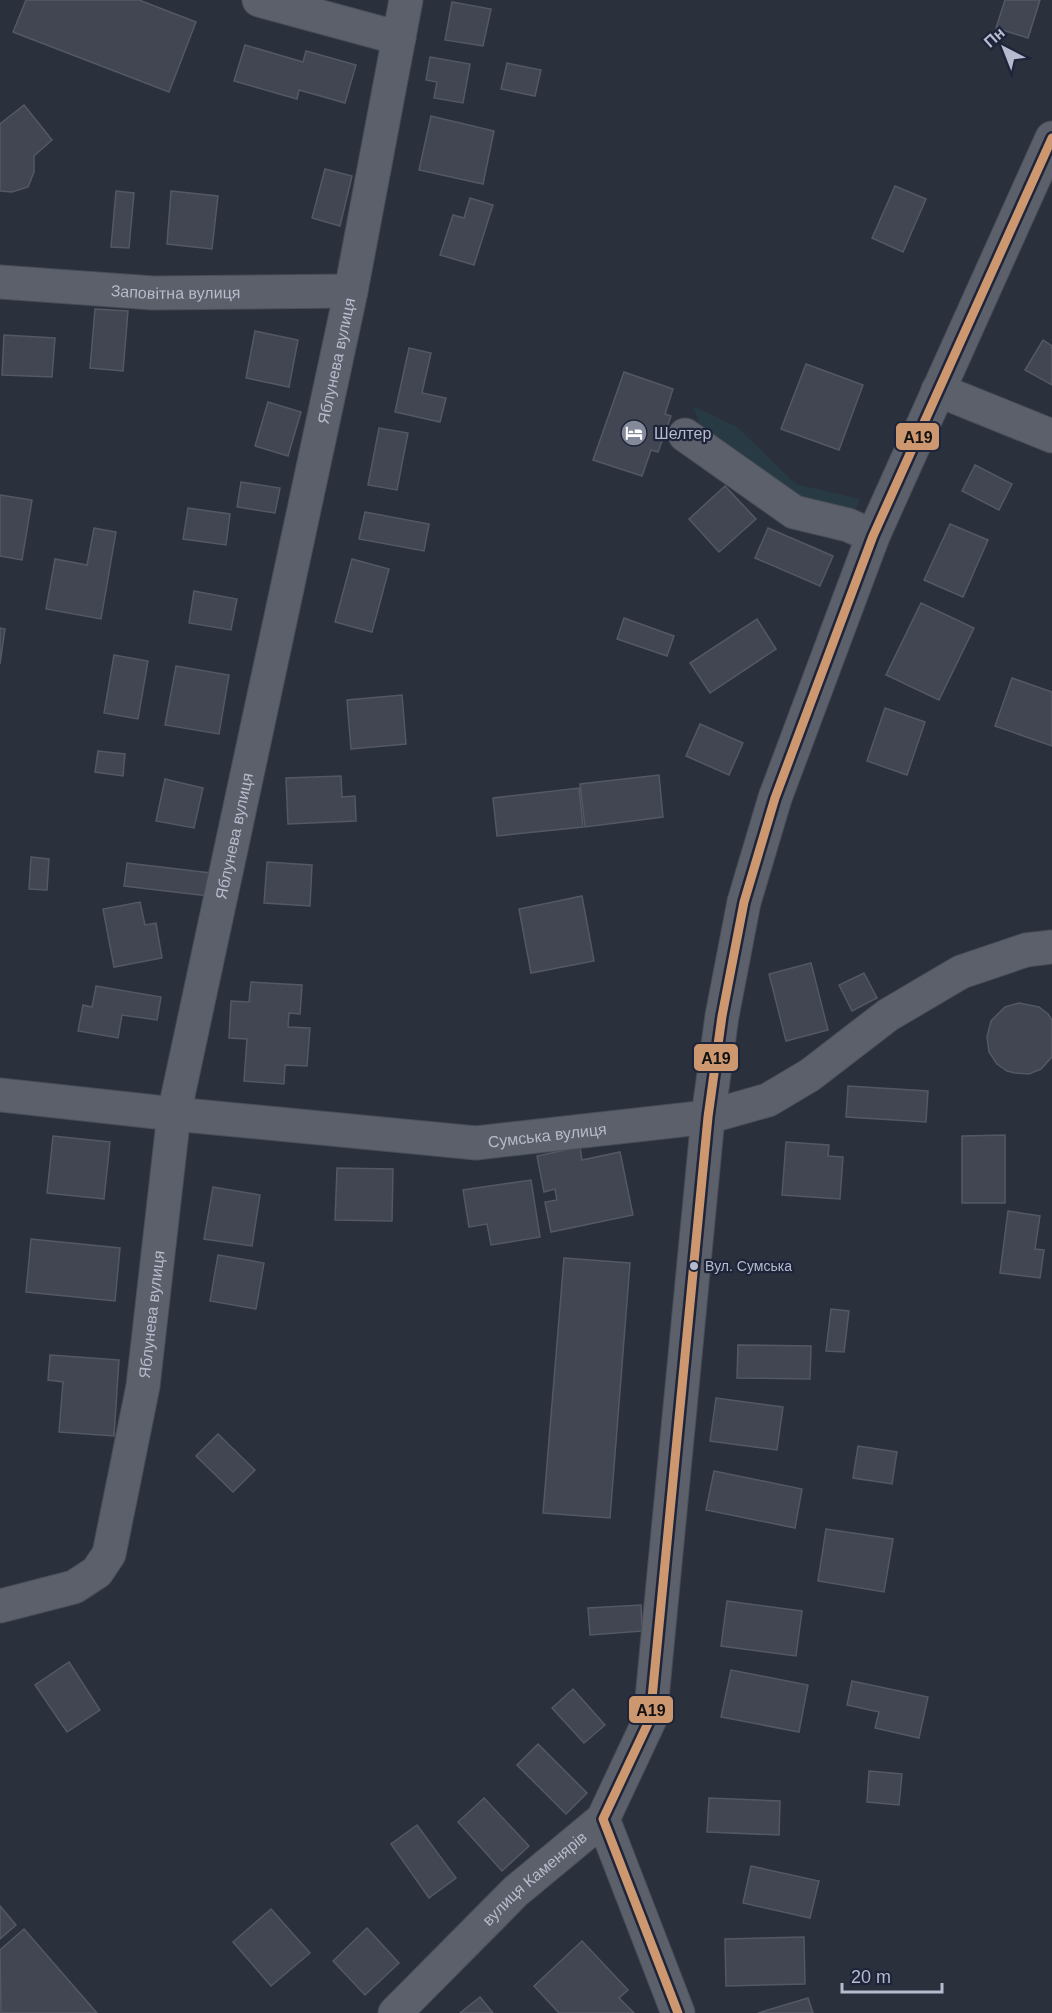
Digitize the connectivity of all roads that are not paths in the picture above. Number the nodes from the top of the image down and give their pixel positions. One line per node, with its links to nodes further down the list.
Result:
1 (259, 0): 3 (street)
2 (406, 0): 3 (street, Яблунева вулиця)
3 (399, 38): 6 (street, Яблунева вулиця)
4 (1052, 138): 7 (street, вулиця Каменярів)
5 (0, 282): 6 (street, Заповітна вулиця)
6 (351, 291): 13 (street, Яблунева вулиця)
7 (938, 390): 9 (street); 10 (street, вулиця Каменярів)
8 (685, 435): 10 (street)
9 (1052, 436)
10 (873, 536): 14 (street, вулиця Каменярів)
11 (1052, 947): 14 (street, Сумська вулиця)
12 (0, 1095): 13 (street, Сумська вулиця)
13 (174, 1114): 14 (street, Сумська вулиця); 15 (street, Яблунева вулиця)
14 (708, 1118): 16 (street, вулиця Каменярів)
15 (0, 1606)
16 (603, 1819): 17 (street, вулиця Каменярів); 18 (street)
17 (395, 2013)
18 (678, 2013)

